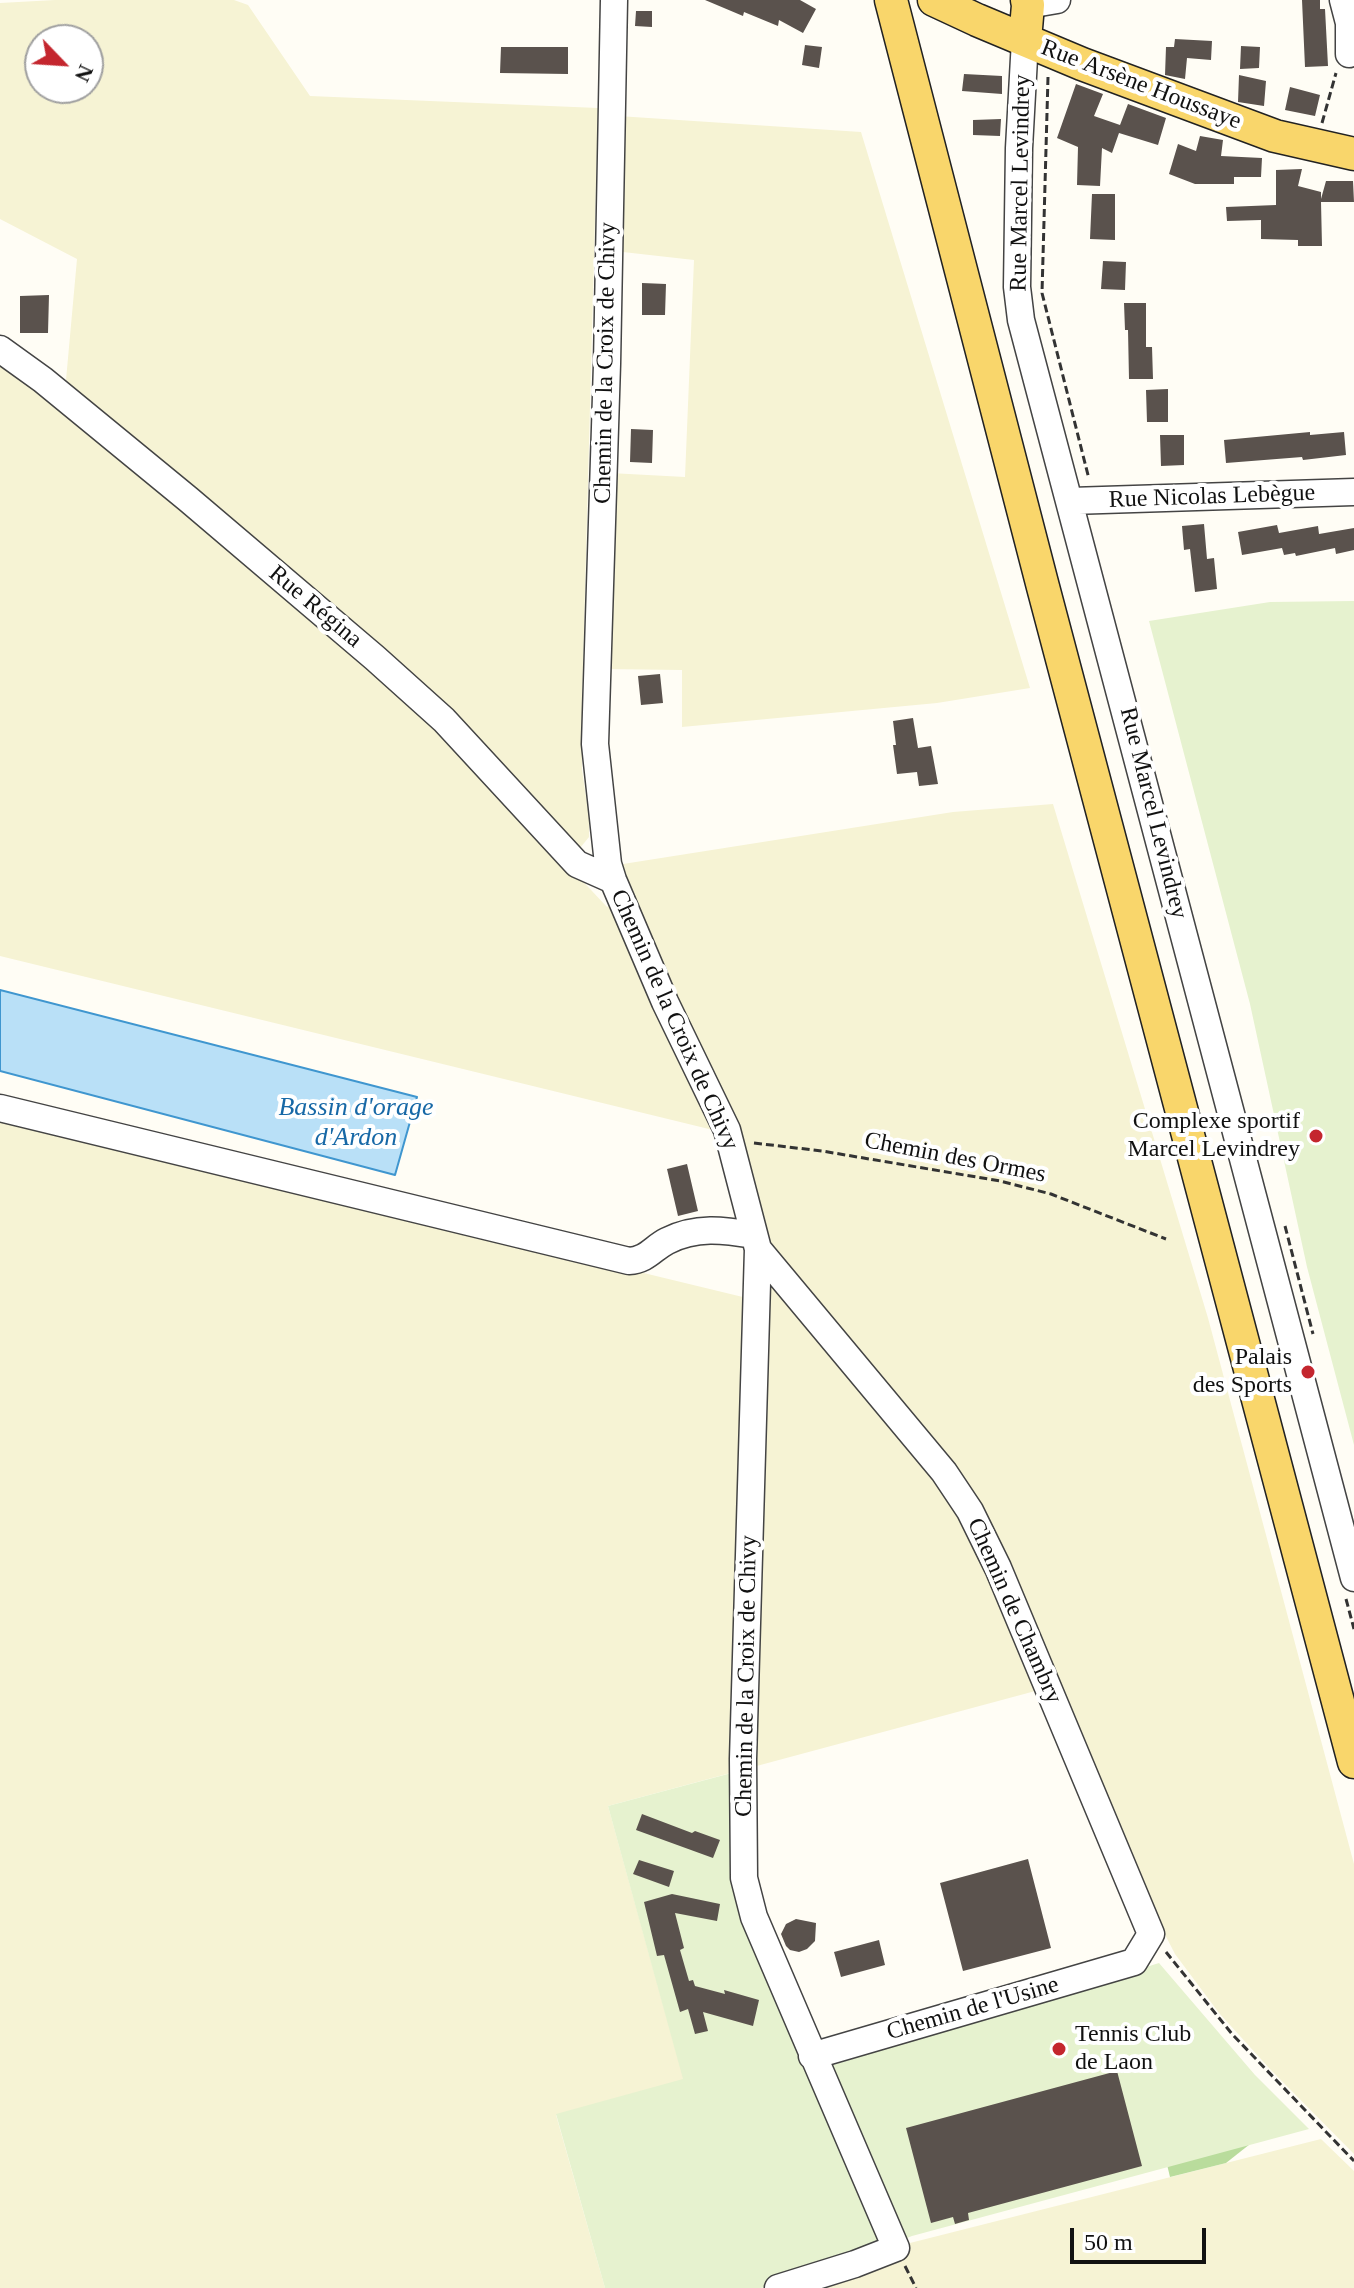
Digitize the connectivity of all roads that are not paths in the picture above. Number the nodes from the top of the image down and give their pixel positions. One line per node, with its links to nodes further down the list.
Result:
1 (614, 0): 13 (street, Chemin de la Croix de Chivy)
2 (891, 0): 17 (main road)
3 (934, 0): 6 (main road, Rue Arsène Houssaye)
4 (1029, 1): 6 (main road); 7 (main road)
5 (1349, 15): 8 (street)
6 (977, 20): 7 (main road, Rue Arsène Houssaye)
7 (1037, 45): 9 (main road, Rue Arsène Houssaye); 12 (street, Rue Marcel Levindrey)
8 (1349, 54)
9 (1354, 154)
10 (0, 349): 13 (street, Rue Régina)
11 (1354, 492): 12 (street, Rue Nicolas Lebègue)
12 (1083, 501): 16 (street, Rue Marcel Levindrey)
13 (613, 880): 15 (street, Chemin de la Croix de Chivy)
14 (0, 1108): 15 (street)
15 (756, 1242): 18 (street, Chemin de Chambry); 19 (street, Chemin de la Croix de Chivy)
16 (1354, 1578)
17 (1354, 1762)
18 (1134, 1962): 19 (street, Chemin de l'Usine)
19 (812, 2056): 20 (street, Chemin de la Croix de Chivy)
20 (778, 2288)

